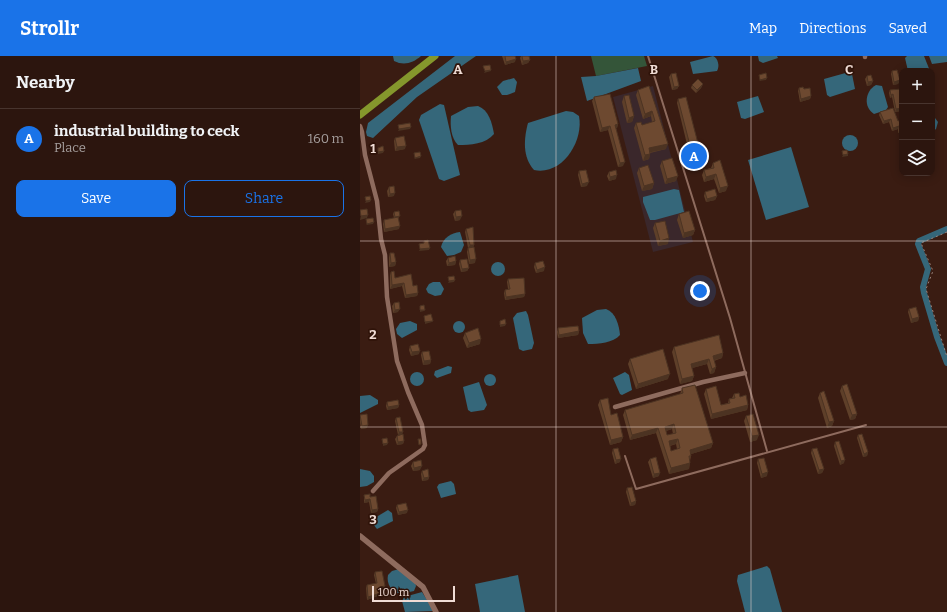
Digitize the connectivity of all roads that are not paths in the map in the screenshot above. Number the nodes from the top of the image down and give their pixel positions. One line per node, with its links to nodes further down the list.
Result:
1 (435, 56): 3 (highway)
2 (648, 56): 5 (lane)
3 (360, 115)
4 (360, 126): 10 (street)
5 (746, 373): 6 (street); 8 (lane)
6 (615, 407)
7 (866, 425): 8 (lane)
8 (767, 451): 9 (lane)
9 (625, 456)
10 (373, 491)
11 (360, 536): 12 (street)
12 (436, 612)

